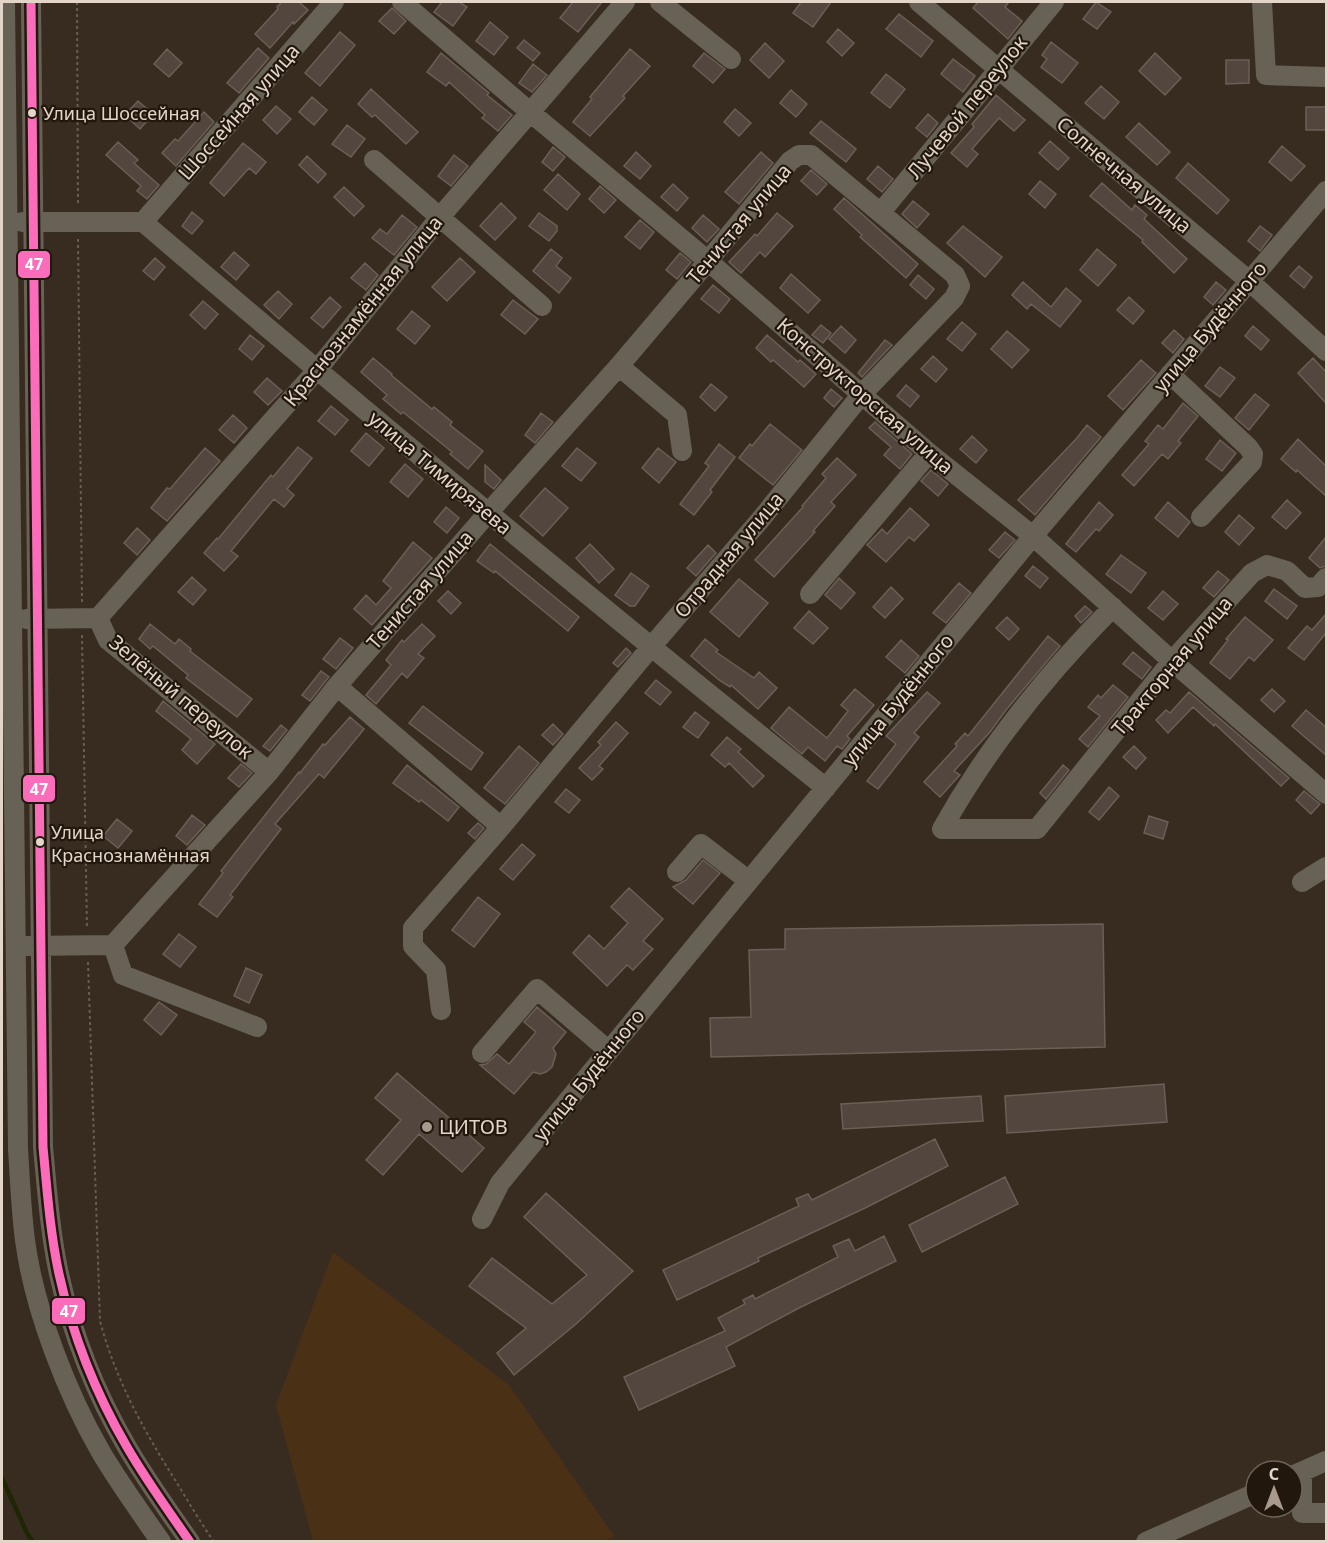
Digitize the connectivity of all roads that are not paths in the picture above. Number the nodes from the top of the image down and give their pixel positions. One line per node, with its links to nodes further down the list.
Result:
1 (5, 2): 13 (street)
2 (31, 2): 19 (street)
3 (334, 2): 20 (street, Шоссейная улица)
4 (402, 2): 14 (street, Конструкторская улица)
5 (625, 2): 14 (street, Краснознамённая улица)
6 (660, 2): 10 (street)
7 (919, 2): 11 (street, Солнечная улица)
8 (1054, 2): 11 (street, Лучевой переулок)
9 (1263, 2): 12 (street)
10 (731, 59)
11 (999, 69): 17 (street, Лучевой переулок); 23 (street, Солнечная улица)
12 (1326, 77)
13 (4, 87): 21 (street)
14 (530, 112): 18 (street, Краснознамённая улица); 22 (street, Конструкторская улица)
15 (374, 160): 18 (street)
16 (1326, 191): 23 (street, улица Будённого)
17 (881, 212): 22 (street, Тенистая улица); 29 (street, Отрадная улица)
18 (440, 217): 24 (street); 27 (street, Краснознамённая улица)
19 (33, 222): 20 (street); 21 (street); 39 (street)
20 (143, 222): 27 (street, улица Тимирязева)
21 (8, 223): 38 (street)
22 (708, 261): 26 (street, Тенистая улица); 29 (street, Конструкторская улица)
23 (1248, 280): 25 (street, Солнечная улица); 28 (street, улица Будённого)
24 (542, 306)
25 (1326, 351)
26 (619, 366): 30 (street); 32 (street, Тенистая улица)
27 (316, 370): 32 (street, улица Тимирязева); 40 (street, Краснознамённая улица)
28 (1170, 374): 33 (street); 34 (street, улица Будённого)
29 (862, 394): 31 (street, Конструкторская улица); 41 (street, Отрадная улица)
30 (681, 451)
31 (929, 453): 34 (street, Конструкторская улица); 36 (street)
32 (488, 513): 41 (street, улица Тимирязева); 43 (street, Тенистая улица)
33 (1201, 517)
34 (1033, 536): 37 (street, Конструкторская улица); 45 (street, улица Будённого)
35 (1326, 578): 42 (street, Тракторная улица)
36 (810, 594)
37 (1113, 607): 42 (street, Конструкторская улица); 42 (street, Тракторная улица)
38 (12, 619): 39 (street); 53 (street)
39 (38, 619): 40 (street); 54 (street)
40 (90, 619): 44 (street, Зелёный переулок)
41 (651, 648): 45 (street, улица Тимирязева); 47 (street, Отрадная улица)
42 (1172, 661): 46 (street, Конструкторская улица)
43 (337, 686): 44 (street, Тенистая улица); 47 (street)
44 (269, 771): 52 (street, Тенистая улица)
45 (826, 788): 50 (street, улица Будённого)
46 (1326, 794)
47 (501, 827): 55 (street, Отрадная улица)
48 (1326, 867): 51 (street)
49 (677, 872): 50 (street)
50 (749, 881): 57 (street, улица Будённого)
51 (1302, 882)
52 (113, 945): 54 (street); 56 (street)
53 (16, 946): 54 (street); 66 (street)
54 (40, 946): 67 (street)
55 (441, 1010)
56 (257, 1027)
57 (609, 1051): 58 (street); 59 (street, улица Будённого)
58 (482, 1053)
59 (482, 1219)
60 (1326, 1461): 61 (street)
61 (1304, 1471)
62 (1244, 1499): 65 (street)
63 (1304, 1513): 64 (street)
64 (1326, 1513)
65 (1174, 1536): 68 (street)
66 (161, 1542)
67 (190, 1542)
68 (1146, 1542)

